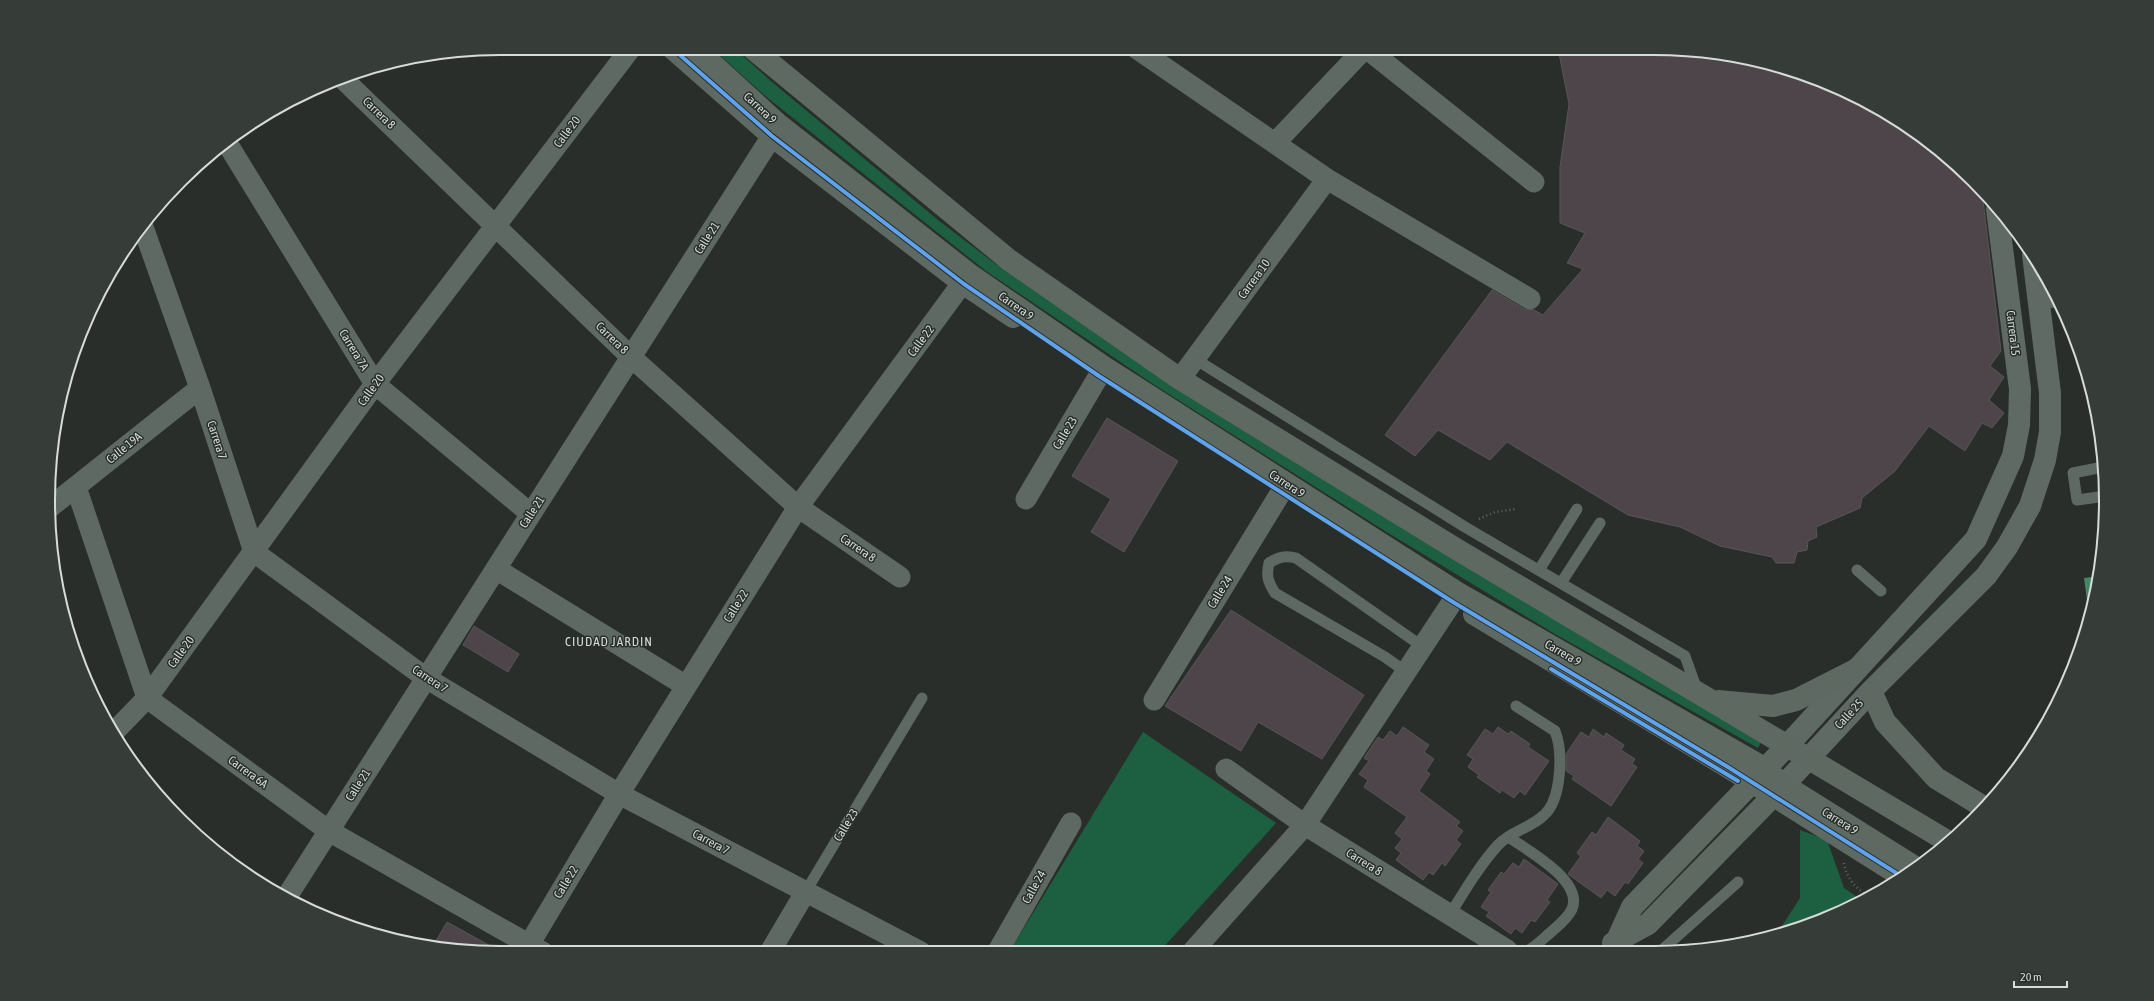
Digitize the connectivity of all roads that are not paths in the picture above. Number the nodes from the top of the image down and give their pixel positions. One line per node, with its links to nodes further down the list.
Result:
1 (626, 55): 15 (street, Calle 20)
2 (681, 55): 9 (street)
3 (702, 55): 9 (main road, Carrera 9)
4 (760, 55): 24 (main road)
5 (1146, 55): 10 (street)
6 (1358, 55): 10 (street)
7 (1374, 55): 13 (street)
8 (347, 83): 15 (street, Carrera 8)
9 (776, 131): 17 (main road, Carrera 9); 21 (street, Calle 21)
10 (1275, 143): 12 (street)
11 (230, 146): 25 (street, Carrera 7A)
12 (1327, 178): 19 (street); 22 (street, Carrera 10)
13 (1534, 182)
14 (1998, 219): 27 (main road, Carrera 15)
15 (495, 225): 21 (street, Carrera 8); 25 (street, Calle 20)
16 (145, 232): 26 (street, Carrera 7)
17 (966, 279): 23 (main road, Carrera 9); 34 (street, Calle 22)
18 (2044, 286): 20 (main road)
19 (1530, 300)
20 (2049, 302): 51 (main road, Calle 25)
21 (631, 357): 34 (street, Carrera 8); 36 (street, Calle 21)
22 (1195, 359): 24 (street, Carrera 10); 40 (lane)
23 (1102, 372): 30 (main road, Carrera 9); 32 (street, Calle 23)
24 (1180, 379): 52 (main road)
25 (375, 384): 36 (street, Carrera 7A); 38 (street, Calle 20)
26 (200, 388): 29 (street, Calle 19A); 38 (street, Carrera 7)
27 (2013, 456): 47 (main road, Calle 25)
28 (2098, 468): 31 (lane)
29 (76, 487): 33 (street, Calle 19A); 53 (street)
30 (1284, 488): 45 (main road, Carrera 9); 55 (street, Calle 24)
31 (2099, 497)
32 (1026, 499)
33 (55, 503)
34 (798, 507): 42 (street, Carrera 8); 50 (street, Calle 22)
35 (1577, 509): 40 (lane)
36 (531, 514): 39 (street, Calle 21)
37 (1600, 523): 43 (lane)
38 (254, 552): 49 (street, Carrera 7); 53 (street, Calle 20)
39 (496, 569): 49 (street, Calle 21); 50 (street)
40 (1539, 570): 43 (lane)
41 (1857, 570): 44 (lane)
42 (900, 577)
43 (1561, 583): 52 (lane)
44 (1881, 591)
45 (1456, 597): 46 (street); 58 (main road, Carrera 9); 62 (street)
46 (1423, 647): 48 (street); 48 (lane)
47 (1857, 669): 52 (main road); 59 (main road, Calle 25)
48 (1406, 672): 67 (street)
49 (426, 678): 64 (street, Carrera 7); 68 (street, Calle 21)
50 (686, 686): 64 (street, Calle 22)
51 (1871, 691): 60 (main road, Calle 25); 65 (main road)
52 (1706, 696): 59 (main road)
53 (147, 698): 57 (street, Calle 20); 68 (street, Carrera 6A)
54 (922, 698): 74 (lane, Calle 23)
55 (1154, 700)
56 (1516, 706): 69 (lane)
57 (118, 728)
58 (1698, 731): 62 (main road, Carrera 9); 62 (main road)
59 (1787, 746): 60 (main road); 62 (main road, Calle 25)
60 (1808, 759): 63 (main road, Calle 25); 70 (main road)
61 (1226, 769): 67 (street, Carrera 8)
62 (1744, 777): 63 (main road, Carrera 9); 77 (main road, Calle 25)
63 (1779, 790): 71 (main road, Carrera 9); 72 (street); 77 (main road, Calle 25)
64 (618, 794): 74 (street, Carrera 7); 79 (street, Calle 22)
65 (1979, 804)
66 (1070, 823): 82 (street, Calle 24)
67 (1305, 825): 76 (street, Carrera 8); 83 (street)
68 (328, 831): 75 (street, Calle 21); 78 (street, Carrera 6A)
69 (1508, 837): 76 (lane); 85 (lane)
70 (1943, 839)
71 (1910, 864)
72 (1897, 873)
73 (1738, 882): 86 (lane)
74 (806, 891): 80 (street, Calle 23); 81 (street, Carrera 7)
75 (289, 892)
76 (1449, 916): 84 (street, Carrera 8)
77 (1612, 945)
78 (525, 946)
79 (534, 946)
80 (774, 946)
81 (910, 946)
82 (1001, 946)
83 (1197, 946)
84 (1500, 946)
85 (1534, 946)
86 (1667, 946)

